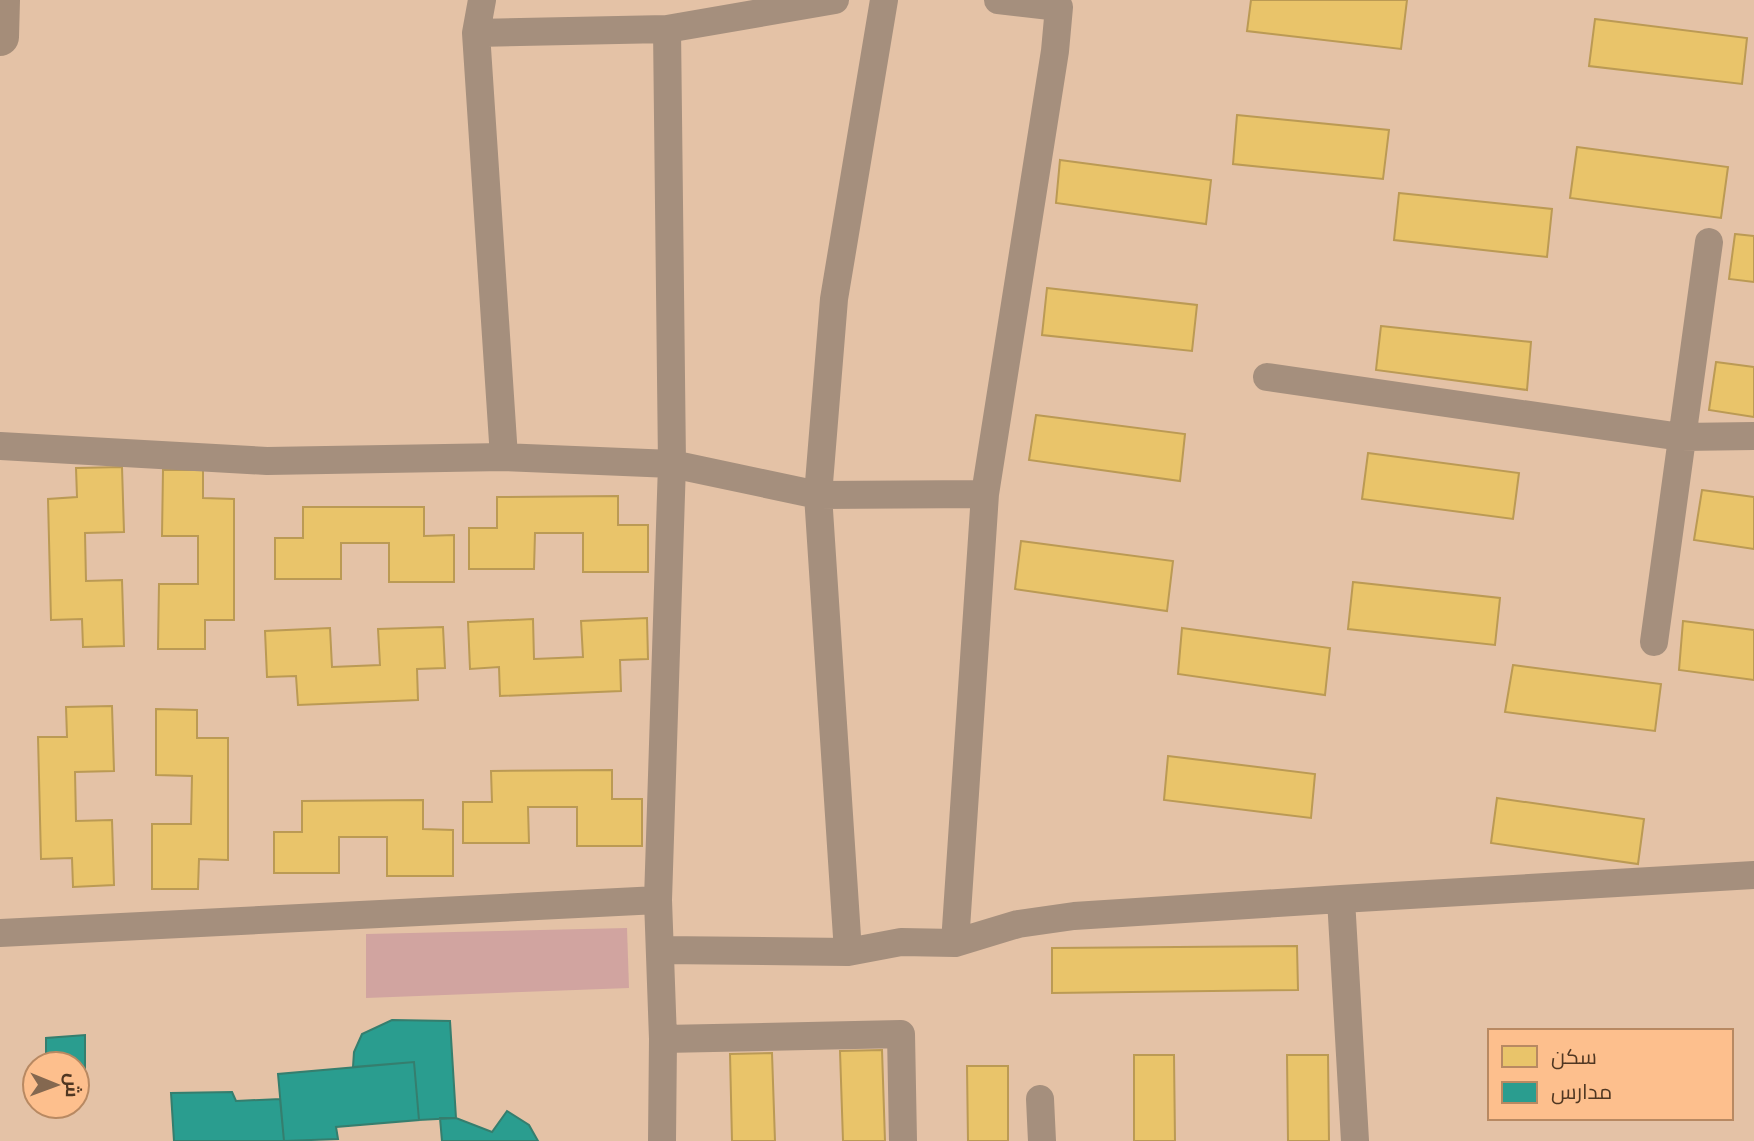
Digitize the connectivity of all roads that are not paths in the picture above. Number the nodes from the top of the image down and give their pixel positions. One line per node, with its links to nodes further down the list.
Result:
1 (482, 0): 7 (street)
2 (835, 0): 6 (street)
3 (884, 0): 17 (street)
4 (998, 0): 16 (street)
5 (0, 2): 8 (street)
6 (667, 29): 7 (street); 15 (street)
7 (477, 33): 14 (street)
8 (0, 37)
9 (1709, 242): 11 (street)
10 (1267, 377): 11 (street)
11 (1681, 436): 12 (street); 18 (street)
12 (1754, 436)
13 (0, 446): 14 (street)
14 (504, 457): 15 (street)
15 (673, 464): 17 (street); 21 (street)
16 (985, 494): 17 (street); 23 (street)
17 (818, 495): 25 (street)
18 (1654, 642)
19 (1754, 875): 20 (street)
20 (1341, 899): 23 (street); 31 (street)
21 (658, 900): 22 (street); 24 (street)
22 (0, 933)
23 (955, 943): 25 (street)
24 (660, 950): 25 (street); 26 (street)
25 (848, 952)
26 (663, 1039): 28 (street); 29 (street)
27 (1040, 1099): 30 (street)
28 (662, 1141)
29 (903, 1141)
30 (1042, 1141)
31 (1355, 1141)

